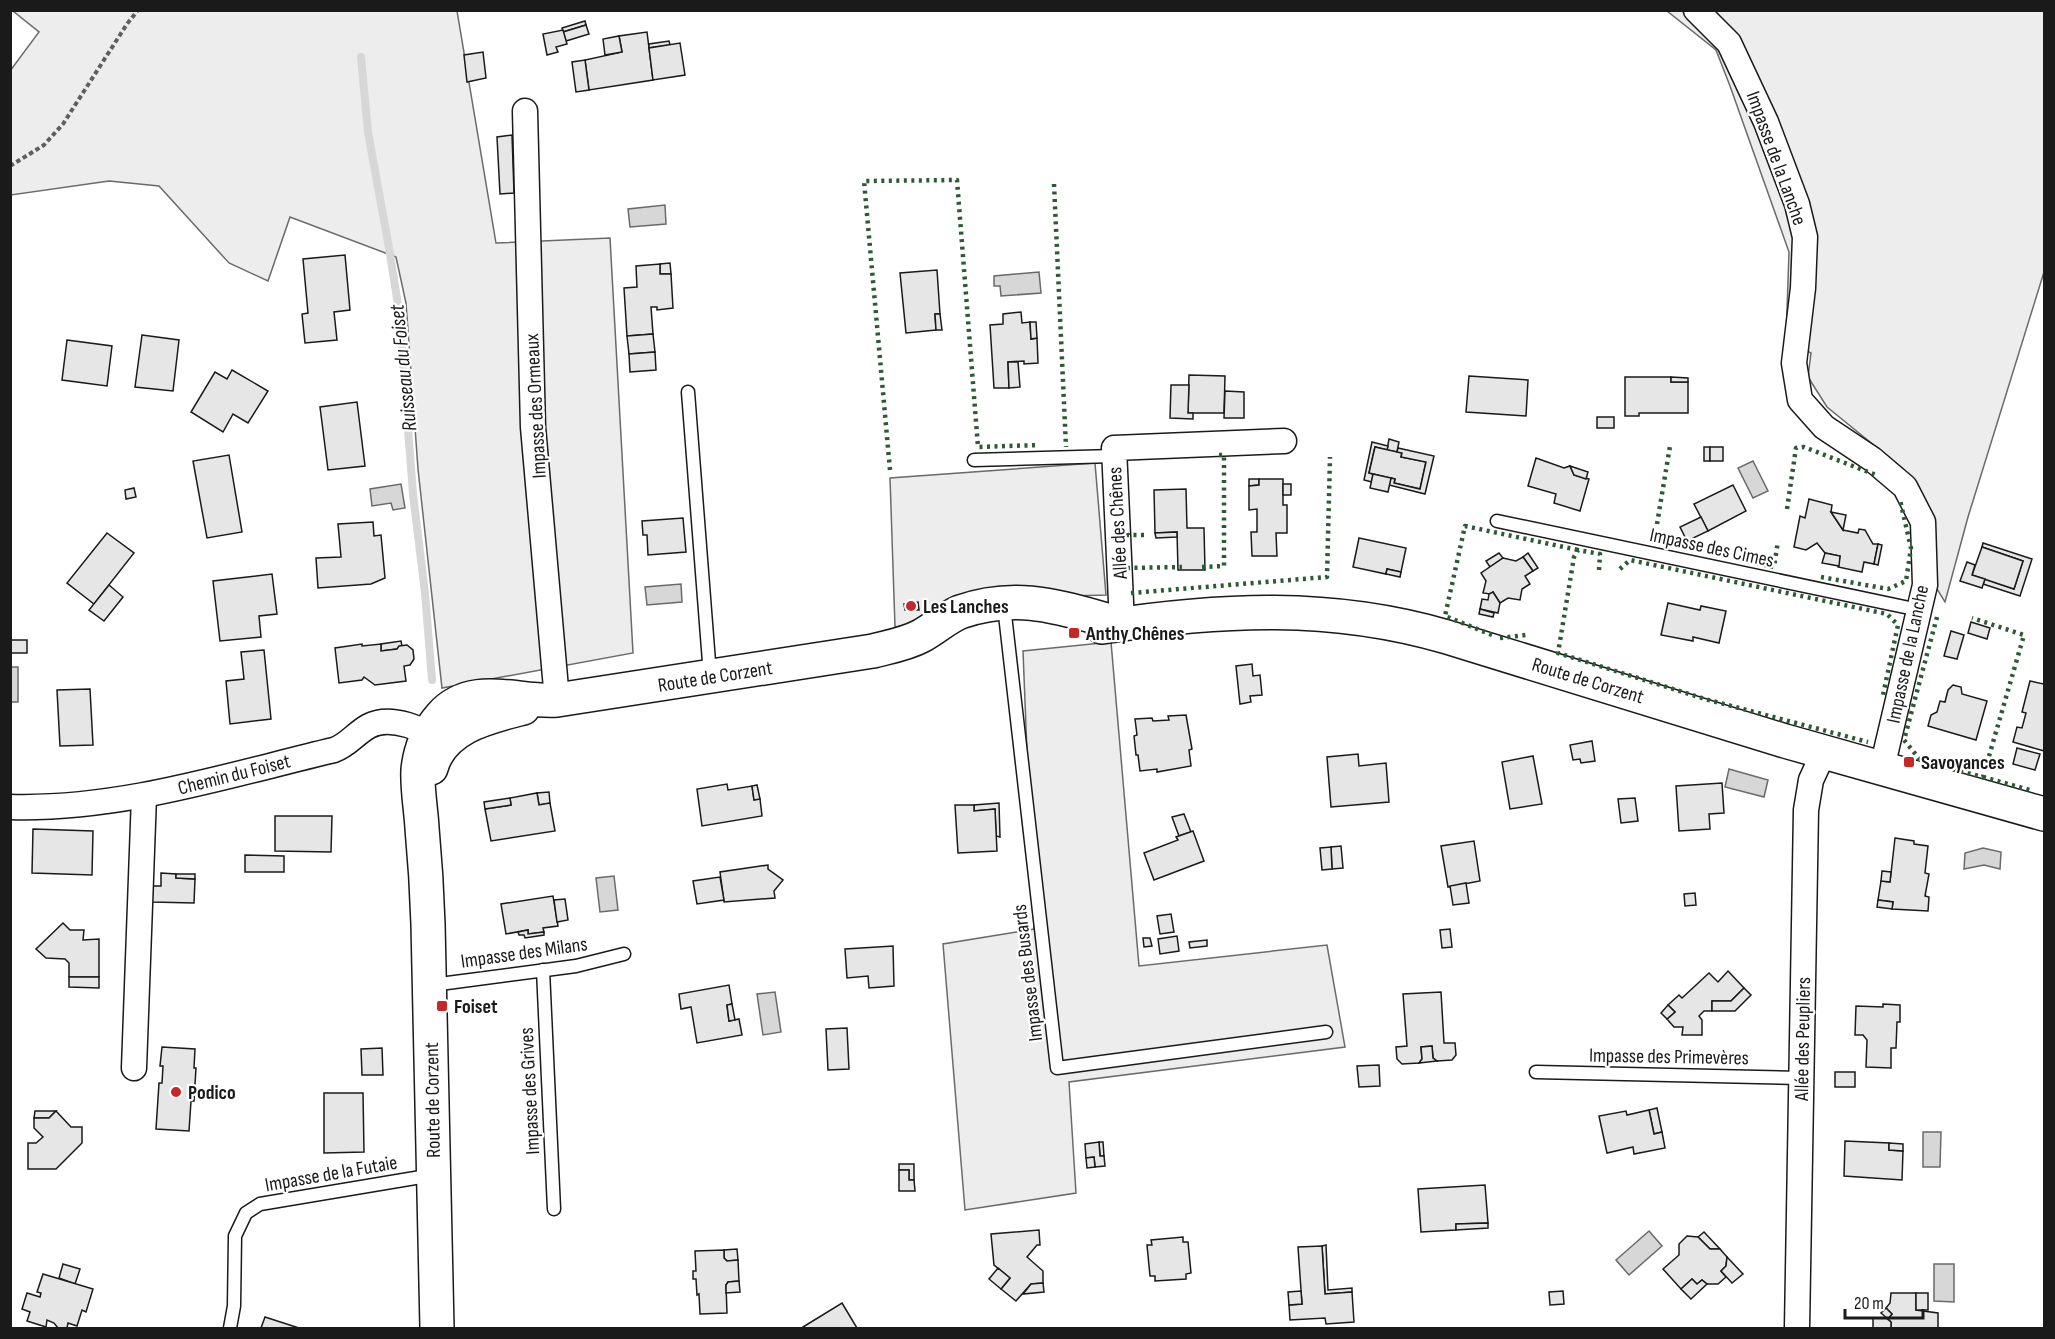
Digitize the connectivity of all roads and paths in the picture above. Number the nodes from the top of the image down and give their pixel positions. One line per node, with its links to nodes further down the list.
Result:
1 (138, 10): 4 (path)
2 (1696, 10): 10 (street, Impasse de la Lanche)
3 (525, 111): 14 (street, Impasse des Ormeaux)
4 (10, 166)
5 (688, 392): 13 (lane)
6 (1284, 441): 7 (street, Allée des Chênes)
7 (1114, 456): 8 (lane); 12 (street, Allée des Chênes)
8 (974, 460)
9 (1497, 521): 10 (lane, Impasse des Cimes)
10 (1919, 610): 17 (street, Impasse de la Lanche)
11 (1005, 612): 12 (street, Route de Corzent); 13 (street, Route de Corzent); 24 (lane, Impasse des Busards)
12 (1122, 624): 16 (street, Route de Corzent)
13 (710, 676): 14 (street, Route de Corzent)
14 (557, 700): 15 (street, Route de Corzent)
15 (435, 740): 18 (street, Chemin du Foiset); 23 (street, Route de Corzent)
16 (1824, 752): 17 (street, Route de Corzent); 27 (street, Allée des Peupliers)
17 (1882, 768): 20 (street, Route de Corzent)
18 (144, 796): 19 (street, Chemin du Foiset); 25 (street)
19 (10, 807)
20 (2044, 814)
21 (624, 954): 22 (lane, Impasse des Milans)
22 (543, 970): 23 (lane, Impasse des Milans); 29 (lane, Impasse des Grives)
23 (429, 985): 28 (street, Route de Corzent)
24 (1326, 1032)
25 (134, 1068)
26 (1536, 1072): 27 (lane, Impasse des Primevères)
27 (1801, 1078): 32 (street, Allée des Peupliers)
28 (434, 1175): 30 (lane, Impasse de la Futaie); 31 (street, Route de Corzent)
29 (554, 1209)
30 (230, 1329)
31 (437, 1329)
32 (1797, 1329)

